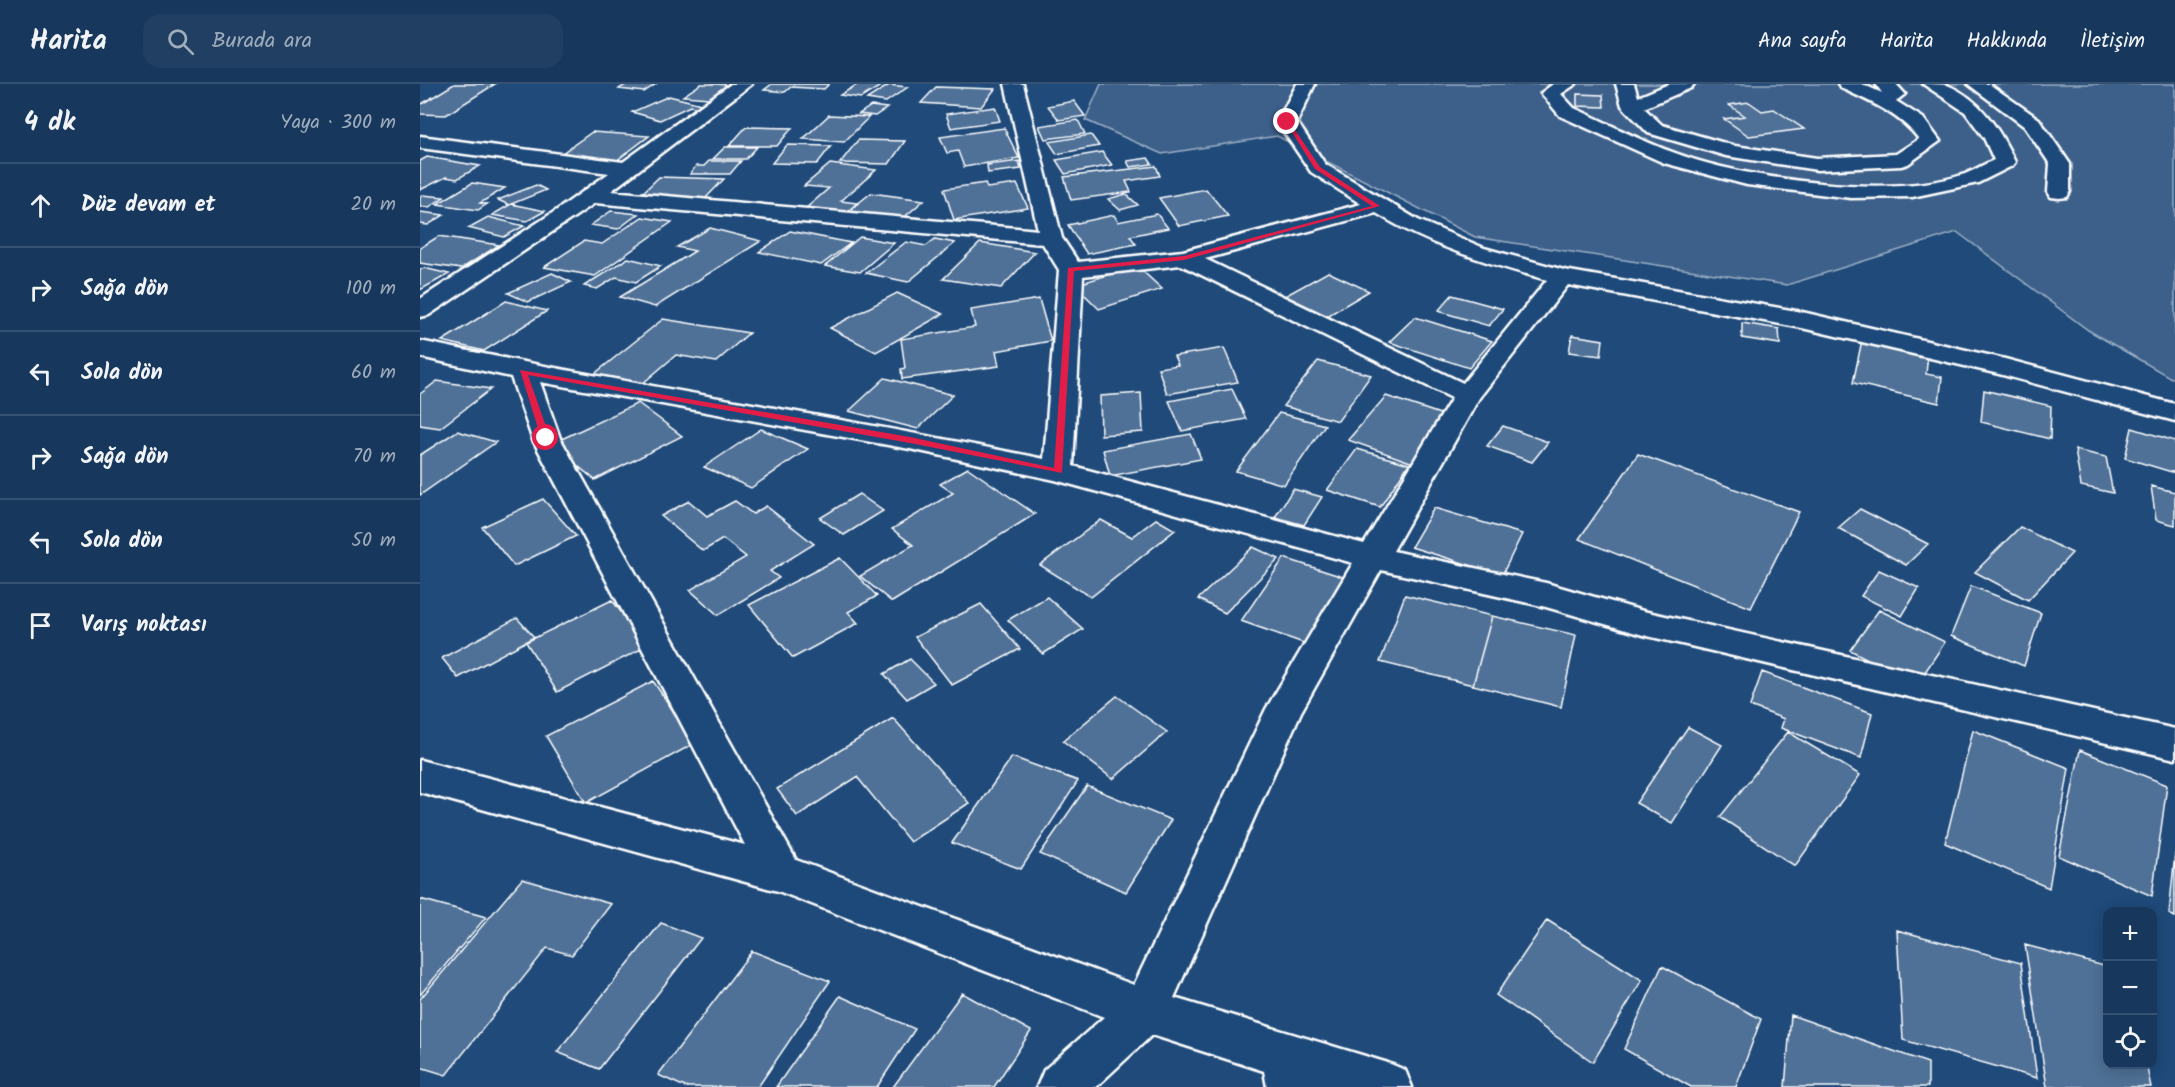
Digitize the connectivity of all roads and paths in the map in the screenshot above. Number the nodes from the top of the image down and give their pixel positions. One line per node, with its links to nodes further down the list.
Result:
1 (743, 84): 13 (street)
2 (1014, 84): 17 (street)
3 (1306, 84): 16 (street)
4 (1567, 84): 8 (street)
5 (1625, 84): 11 (street)
6 (1685, 84): 11 (street)
7 (1847, 84): 10 (street)
8 (1932, 84)
9 (1977, 84): 14 (street)
10 (1883, 92): 11 (street)
11 (1631, 106)
12 (420, 142): 13 (street)
13 (626, 169): 15 (street)
14 (2059, 192)
15 (589, 196): 17 (street); 21 (street)
16 (1377, 206): 18 (street); 20 (street)
17 (1051, 238): 19 (street)
18 (1184, 258): 19 (street); 24 (street)
19 (1071, 270): 26 (street)
20 (1562, 277): 24 (street); 25 (street)
21 (420, 310)
22 (420, 348): 23 (street)
23 (523, 372): 26 (street); 30 (street)
24 (1467, 395): 27 (street)
25 (2175, 413)
26 (1059, 471): 27 (street)
27 (1371, 557): 28 (street); 31 (street)
28 (2175, 744)
29 (420, 776): 30 (street)
30 (781, 873): 31 (street)
31 (1145, 1011): 32 (street); 33 (street)
32 (1287, 1070): 34 (street)
33 (1061, 1087)
34 (1388, 1087)

